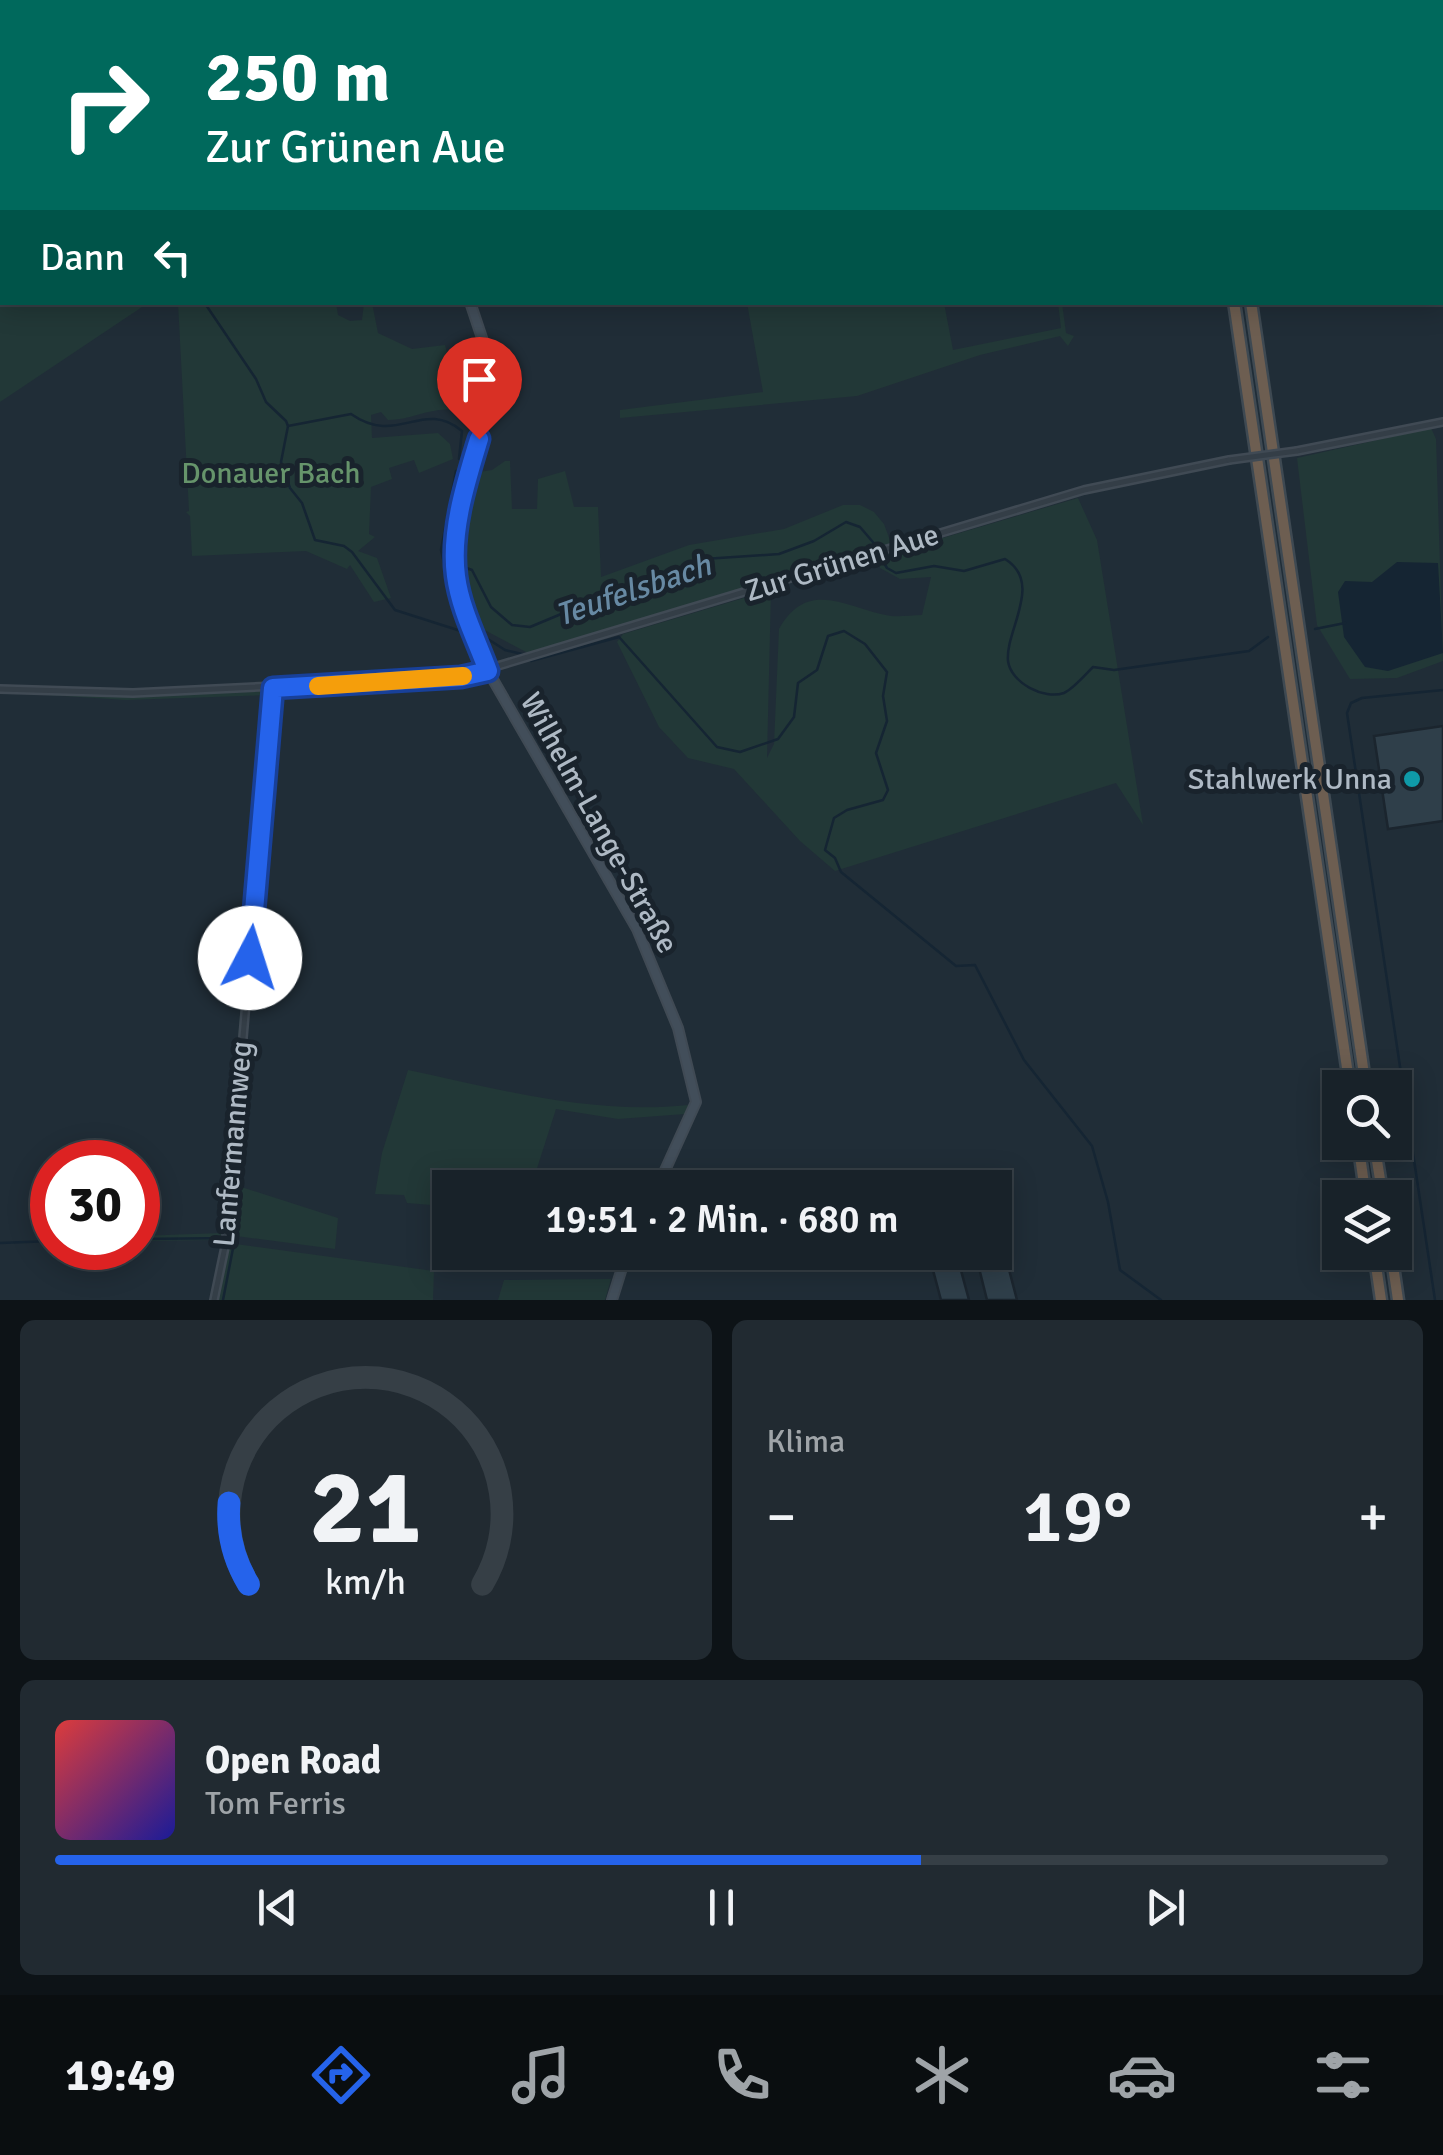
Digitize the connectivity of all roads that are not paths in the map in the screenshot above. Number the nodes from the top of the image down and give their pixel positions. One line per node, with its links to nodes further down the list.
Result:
1 (471, 305): 5 (street, Wilhelm-Lange-Straße)
2 (1234, 305): 8 (highway)
3 (1250, 305): 9 (highway)
4 (1443, 422): 5 (street, Zur Grünen Aue, bridge)
5 (488, 671): 6 (street, Zur Grünen Aue); 10 (street, Wilhelm-Lange-Straße)
6 (273, 688): 7 (street, Zur Grünen Aue); 14 (street, Lanfermannweg)
7 (0, 689)
8 (1347, 1070)
9 (1363, 1070)
10 (665, 1170)
11 (621, 1270): 15 (street)
12 (1377, 1270): 16 (highway)
13 (1394, 1270): 17 (highway)
14 (214, 1300)
15 (612, 1300)
16 (1381, 1300)
17 (1398, 1300)

